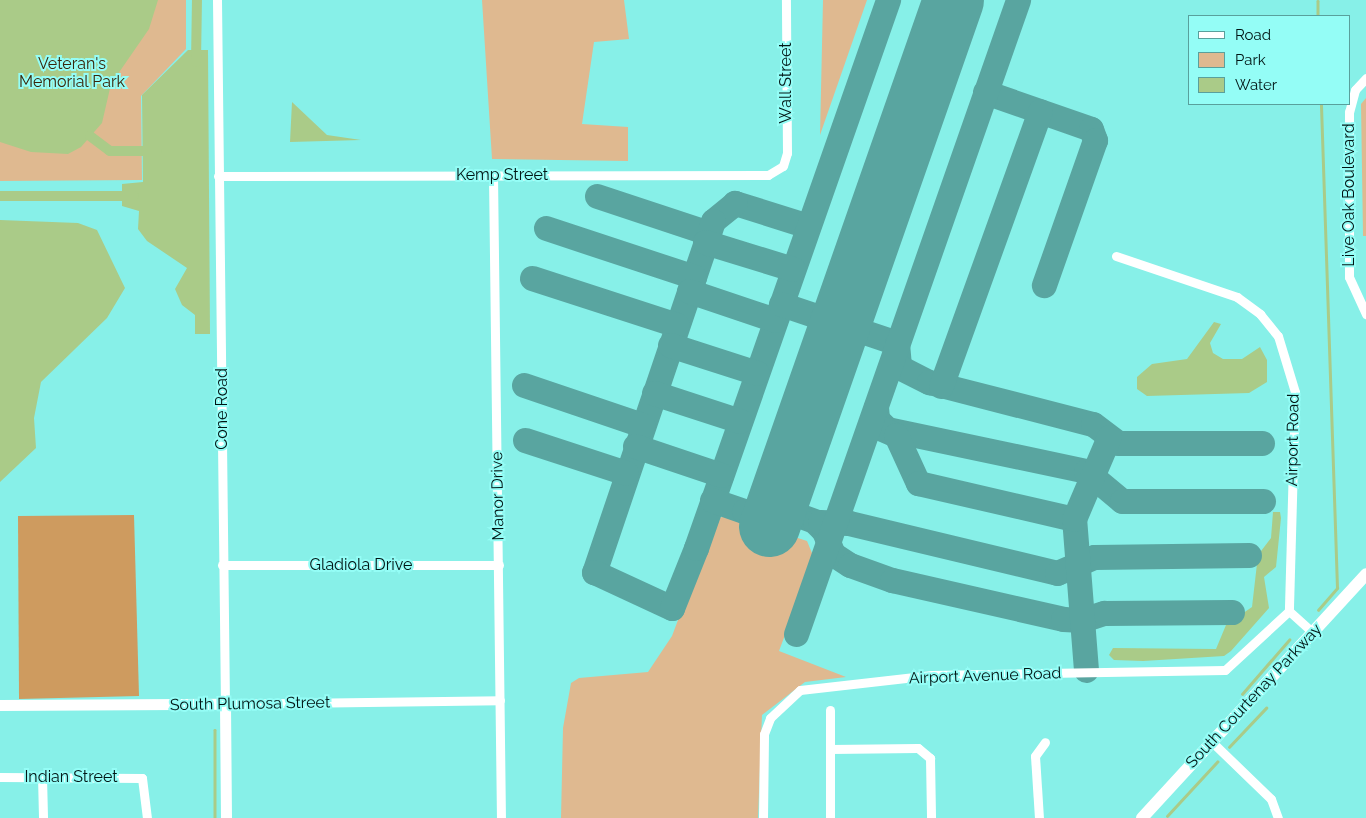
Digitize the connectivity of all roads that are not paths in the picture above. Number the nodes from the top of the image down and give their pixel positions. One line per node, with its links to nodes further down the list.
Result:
1 (217, 0): 8 (street, Cone Road)
2 (786, 0): 6 (street, Wall Street)
3 (1366, 78): 5 (street, Live Oak Boulevard)
4 (1351, 105): 10 (street, Live Oak Boulevard)
5 (1351, 105)
6 (783, 166): 7 (street, Kemp Street)
7 (493, 175): 8 (street, Kemp Street); 11 (street, Manor Drive)
8 (218, 176): 12 (street, Cone Road)
9 (1116, 256): 14 (street, Airport Road)
10 (1366, 314)
11 (499, 565): 12 (street, Gladiola Drive); 16 (street, Manor Drive)
12 (222, 566): 17 (street, Cone Road)
13 (1366, 574): 15 (main road, South Courtenay Parkway)
14 (1289, 611): 15 (street); 29 (street, Airport Avenue Road)
15 (1312, 632): 21 (main road, South Courtenay Parkway)
16 (500, 700): 17 (street, South Plumosa Street); 28 (street, Manor Drive)
17 (225, 704): 18 (street, South Plumosa Street); 27 (street, Cone Road)
18 (0, 705)
19 (830, 710): 22 (street)
20 (1045, 742): 32 (street)
21 (1212, 742): 33 (main road, South Courtenay Parkway); 34 (street)
22 (830, 749): 30 (street); 31 (street)
23 (42, 776): 24 (street, Indian Street); 25 (street); 26 (street, Indian Street)
24 (0, 777)
25 (42, 818)
26 (147, 818)
27 (226, 818)
28 (501, 818)
29 (764, 818)
30 (830, 818)
31 (931, 818)
32 (1039, 818)
33 (1142, 818)
34 (1278, 818)

